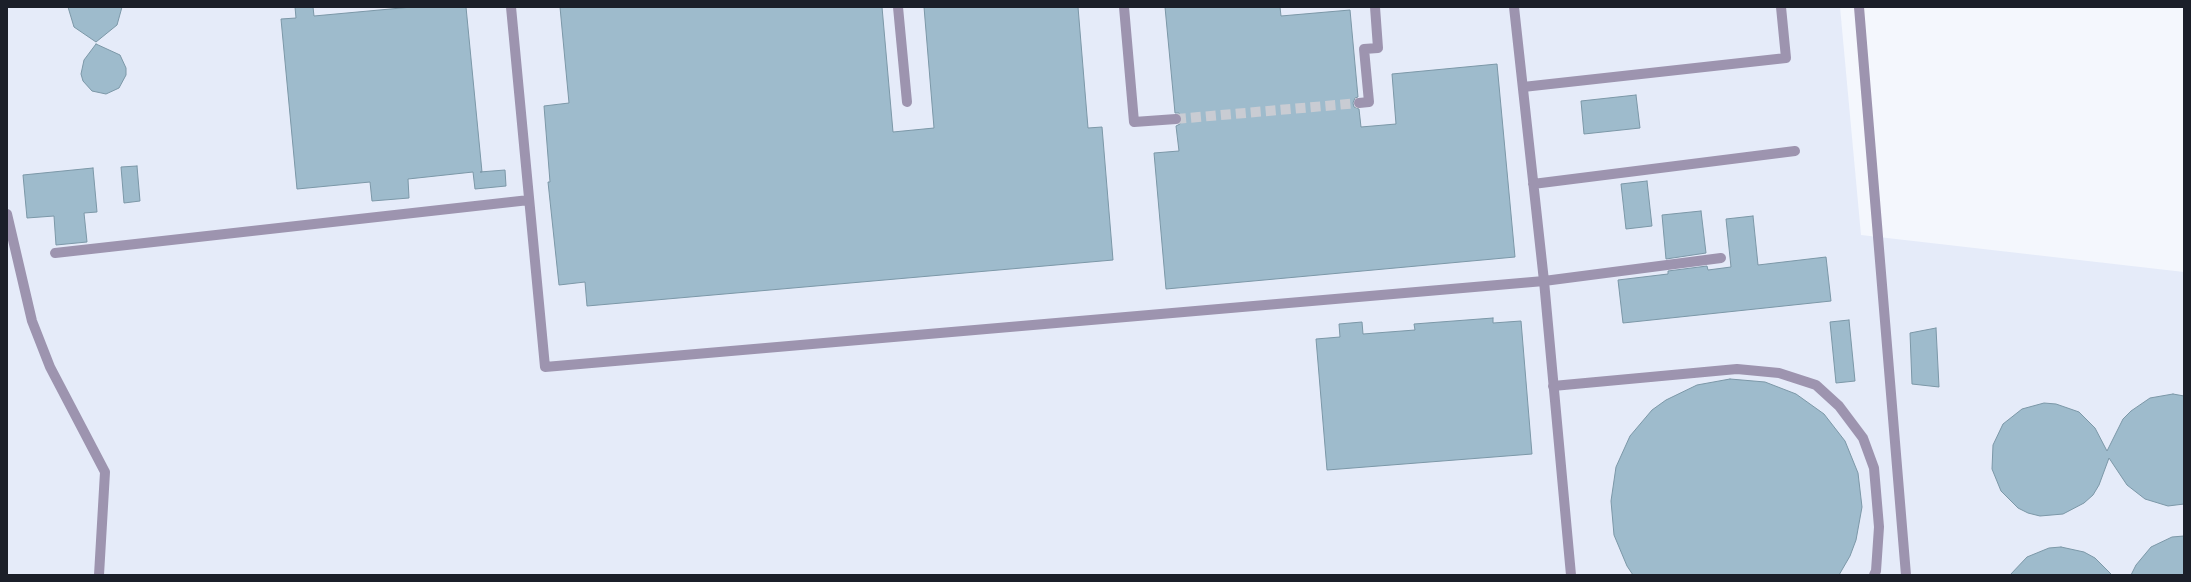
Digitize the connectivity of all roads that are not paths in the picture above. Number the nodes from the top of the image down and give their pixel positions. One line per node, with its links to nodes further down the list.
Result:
1 (511, 7): 14 (street)
2 (898, 7): 9 (street)
3 (1124, 7): 11 (street)
4 (1375, 7): 10 (street)
5 (1514, 7): 8 (street)
6 (1781, 7): 8 (street)
7 (1859, 7): 23 (street)
8 (1523, 87): 13 (street)
9 (907, 102)
10 (1359, 103)
11 (1176, 119)
12 (1795, 151): 13 (street)
13 (1533, 184): 18 (street)
14 (529, 200): 16 (street); 18 (street)
15 (7, 214): 20 (street)
16 (55, 253)
17 (1721, 258): 18 (street)
18 (1544, 281): 19 (street)
19 (1553, 386): 21 (street); 22 (street)
20 (99, 575)
21 (1571, 575)
22 (1874, 575)
23 (1906, 575)

